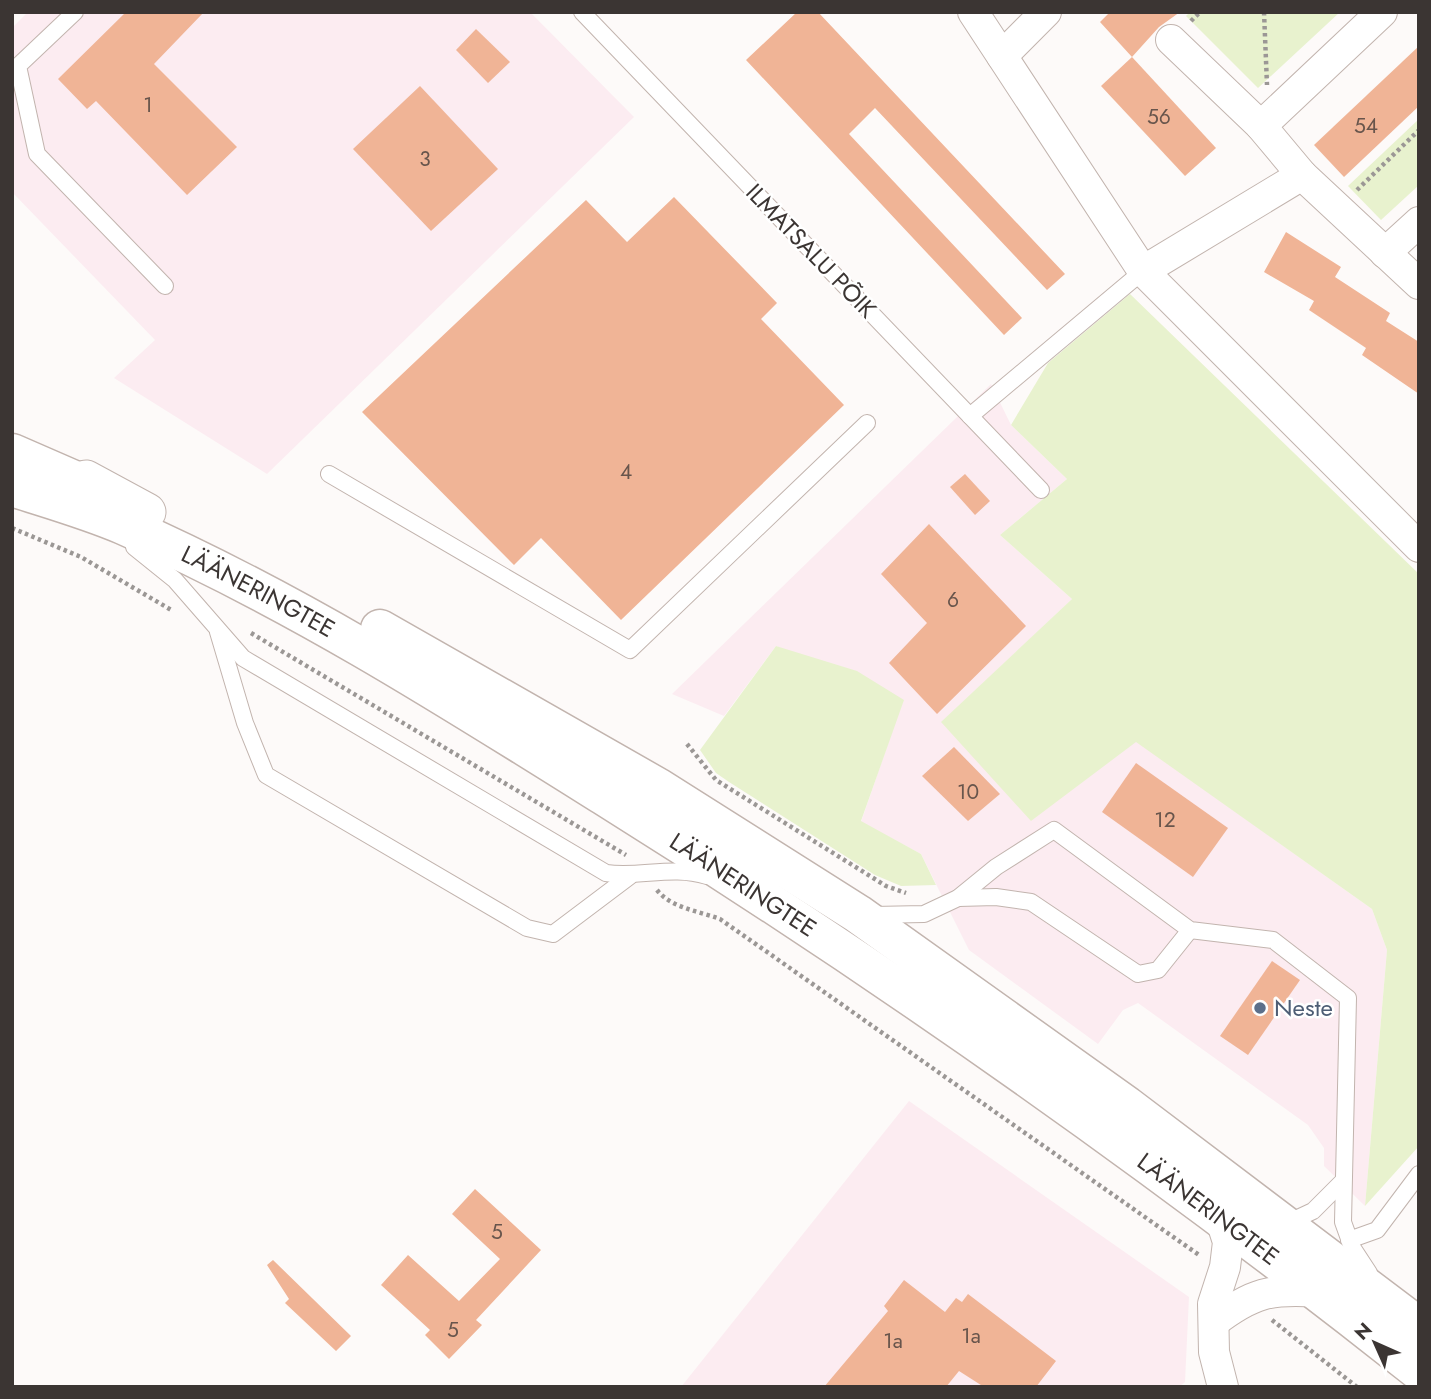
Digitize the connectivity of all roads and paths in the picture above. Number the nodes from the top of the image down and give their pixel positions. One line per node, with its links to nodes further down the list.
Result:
1 (75, 12): 17 (lane)
2 (582, 12): 18 (lane, ILMATSALU PÕIK)
3 (974, 12): 8 (street)
4 (1046, 12): 8 (street)
5 (1264, 12): 9 (path)
6 (1382, 12): 9 (street)
7 (1171, 40): 9 (street)
8 (1002, 56): 15 (street)
9 (1265, 122): 11 (street)
10 (1419, 130): 12 (path)
11 (1302, 175): 12 (street); 15 (street)
12 (1338, 208): 14 (street)
13 (1419, 222): 14 (street)
14 (1385, 253): 16 (street)
15 (1143, 271): 18 (lane); 28 (street)
16 (1419, 284)
17 (165, 286)
18 (970, 416): 24 (lane, ILMATSALU PÕIK)
19 (867, 423): 22 (lane)
20 (12, 439): 26 (street)
21 (12, 453): 26 (highway, LÄÄNERINGTEE)
22 (329, 474)
23 (12, 486): 25 (highway, LÄÄNERINGTEE)
24 (1041, 490)
25 (49, 499): 29 (lane); 32 (highway, LÄÄNERINGTEE)
26 (147, 512): 35 (highway, LÄÄNERINGTEE)
27 (12, 528): 29 (path)
28 (1419, 547)
29 (213, 624): 31 (lane); 31 (path); 31 (lane)
30 (687, 744): 33 (path)
31 (635, 874): 32 (lane); 42 (path)
32 (749, 890): 39 (highway, LÄÄNERINGTEE)
33 (917, 892)
34 (958, 898): 35 (lane); 36 (lane); 36 (lane)
35 (858, 914): 40 (highway, LÄÄNERINGTEE)
36 (1190, 930): 38 (lane)
37 (1419, 1174): 41 (lane)
38 (1343, 1181): 40 (lane); 41 (lane)
39 (1220, 1217): 40 (lane); 42 (street); 43 (highway, LÄÄNERINGTEE)
40 (1286, 1224): 47 (highway, LÄÄNERINGTEE)
41 (1349, 1240): 45 (lane)
42 (1224, 1276): 46 (street)
43 (1319, 1292): 44 (street); 48 (highway, LÄÄNERINGTEE)
44 (1249, 1297): 46 (street); 50 (path)
45 (1419, 1321)
46 (1214, 1322): 49 (street)
47 (1419, 1327)
48 (1419, 1371)
49 (1223, 1387)
50 (1357, 1387)

